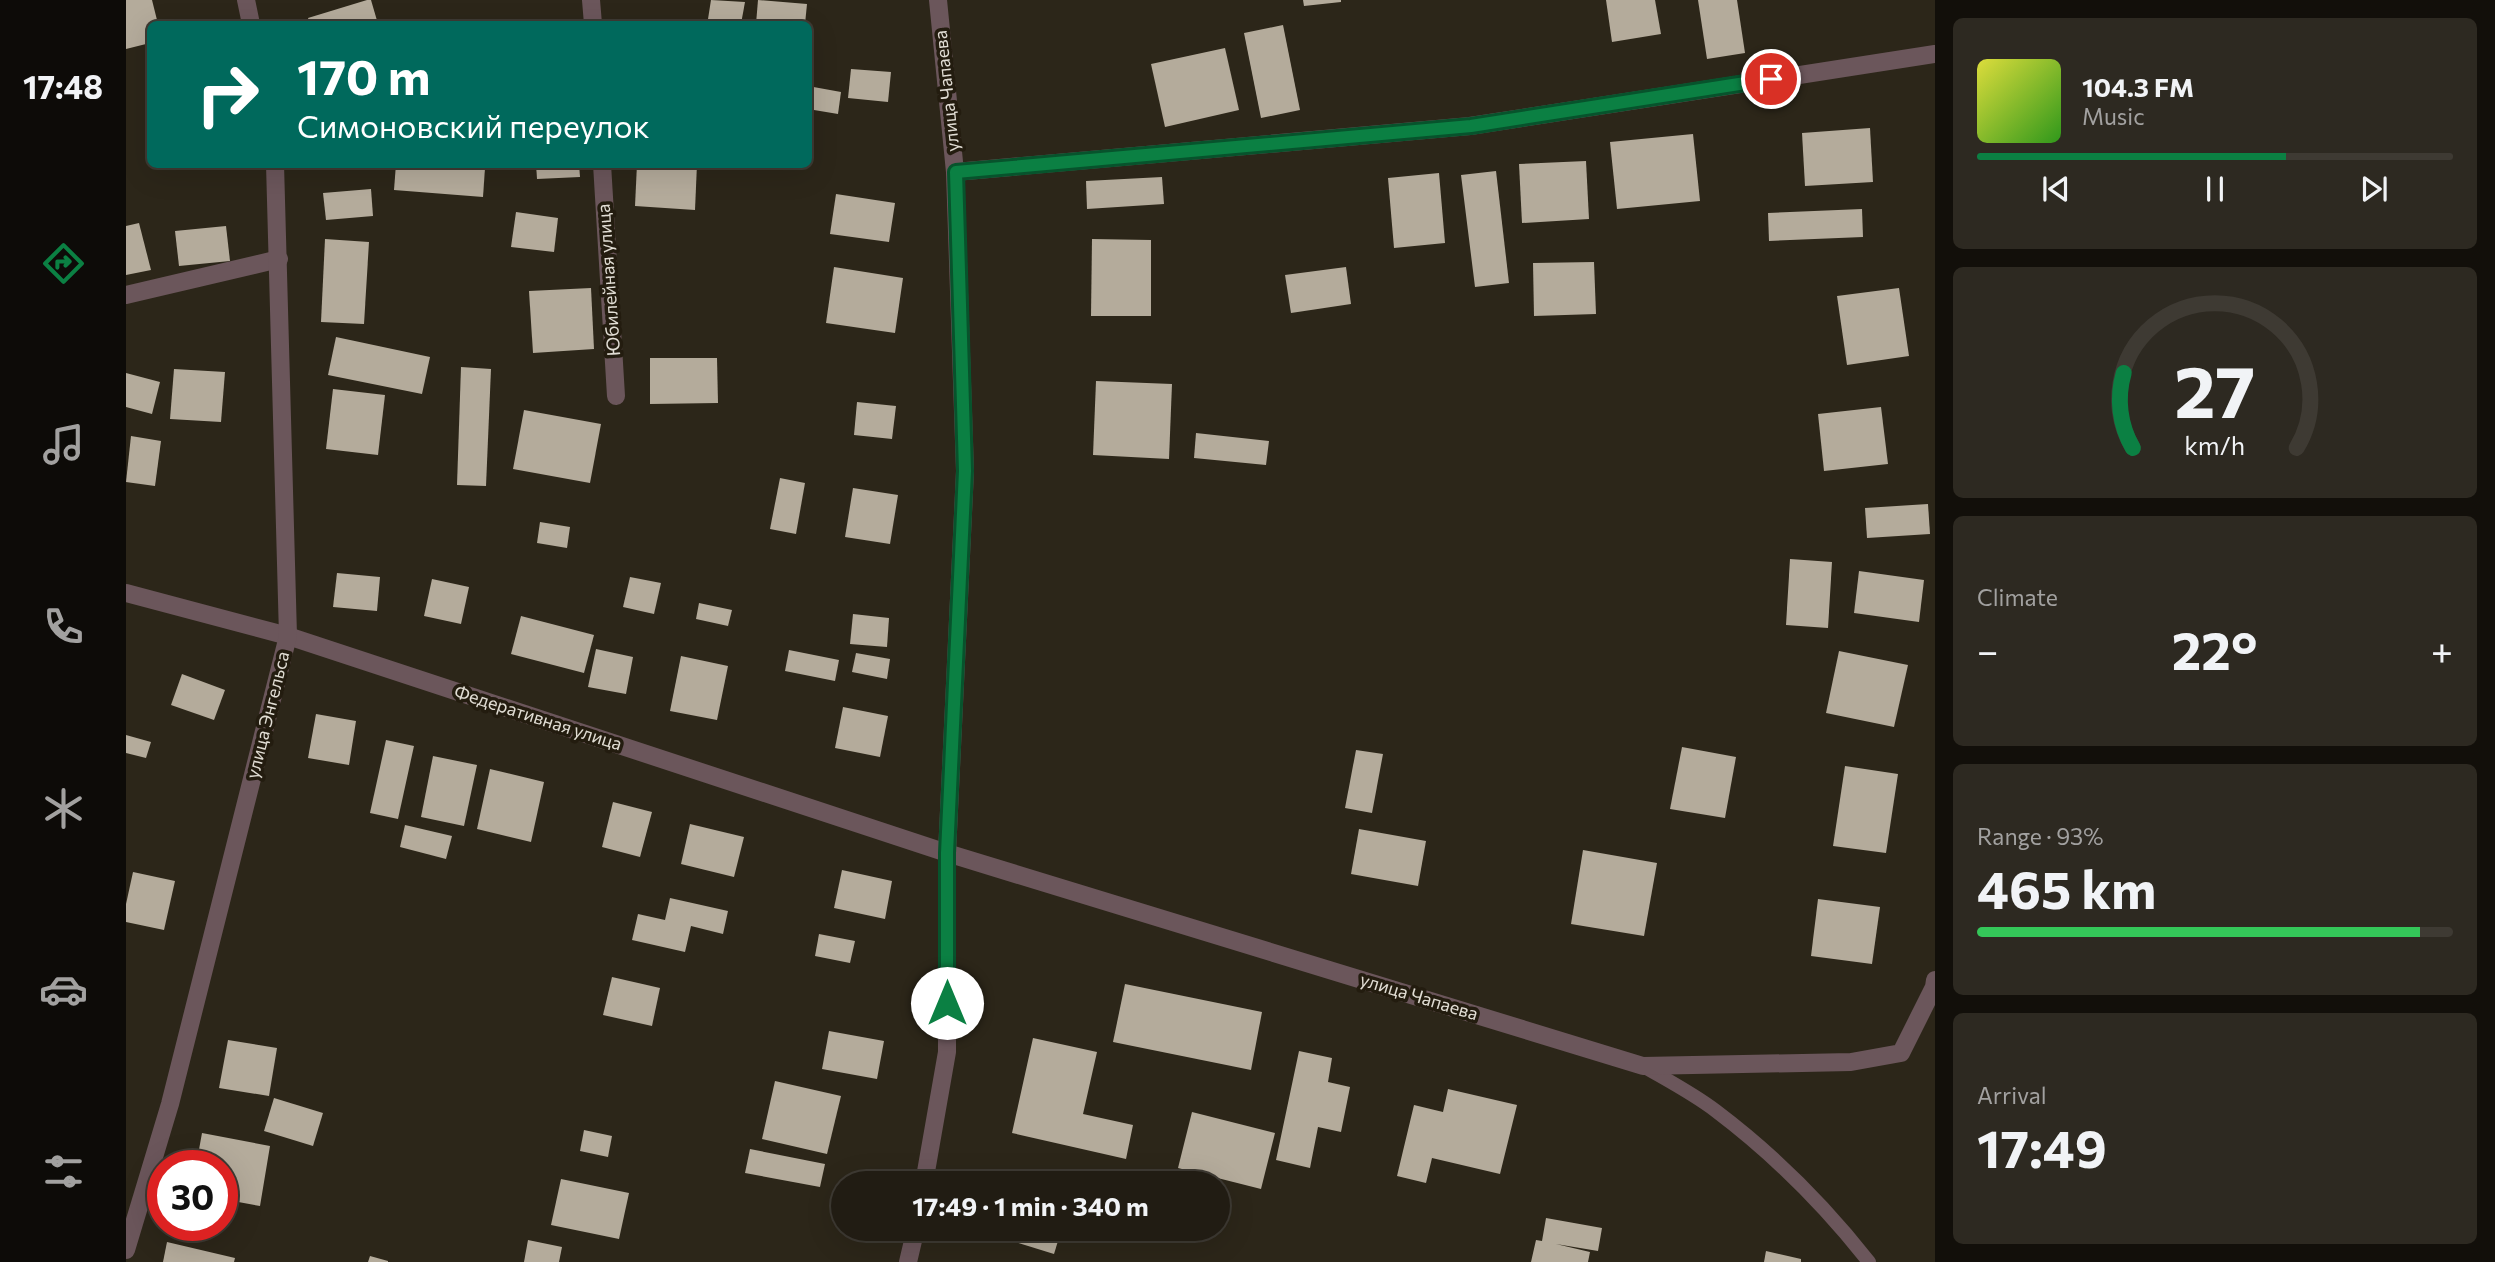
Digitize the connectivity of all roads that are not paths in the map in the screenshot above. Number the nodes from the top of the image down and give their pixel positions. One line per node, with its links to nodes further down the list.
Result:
1 (246, 0): 4 (street)
2 (591, 0): 5 (street)
3 (938, 0): 9 (street, улица Чапаева)
4 (250, 21)
5 (593, 21)
6 (1935, 54): 9 (street)
7 (275, 168): 10 (street, улица Энгельса)
8 (601, 168): 12 (street, Юбилейная улица)
9 (956, 172): 15 (street, улица Чапаева)
10 (279, 259): 11 (street); 14 (street, улица Энгельса)
11 (126, 295)
12 (617, 396)
13 (126, 593): 14 (street, Федеративная улица)
14 (288, 636): 15 (street, Федеративная улица); 20 (street, улица Энгельса)
15 (947, 853): 17 (street, улица Чапаева); 18 (street, улица Чапаева)
16 (1935, 980): 17 (street, улица Чапаева)
17 (1643, 1066): 22 (lane)
18 (926, 1171)
19 (913, 1241): 21 (street)
20 (126, 1250)
21 (908, 1262)
22 (1869, 1262)

